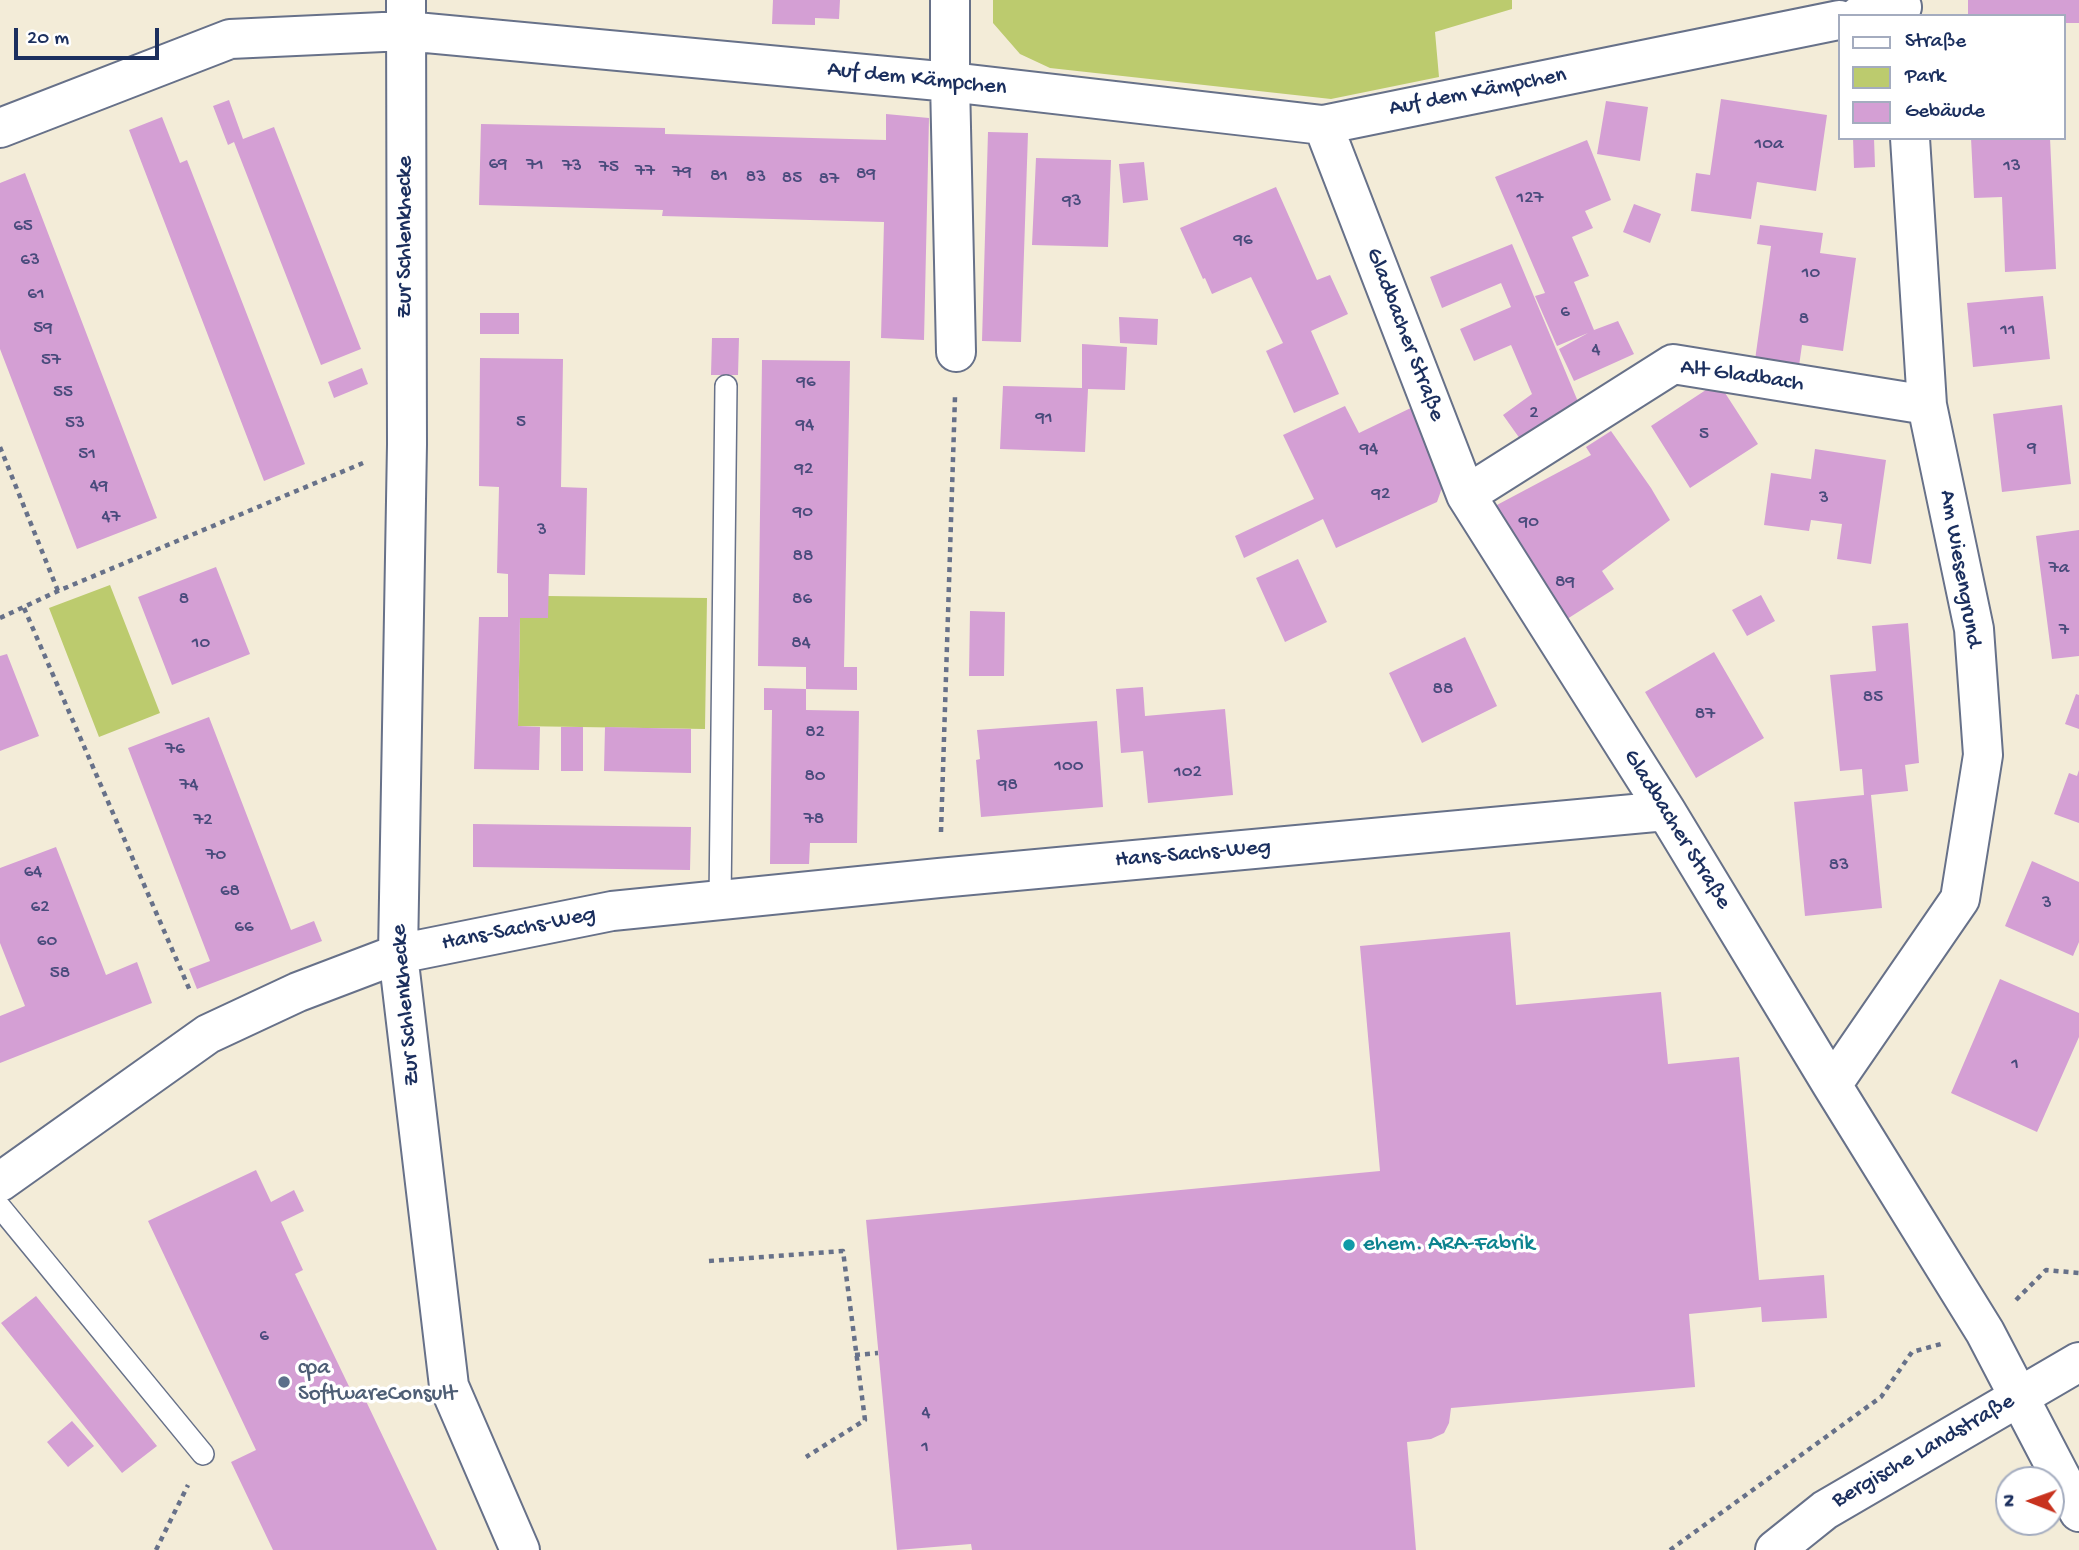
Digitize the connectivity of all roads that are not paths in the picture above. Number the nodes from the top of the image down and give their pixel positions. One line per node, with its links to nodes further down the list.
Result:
1 (950, 0): 6 (street)
2 (1902, 8): 3 (street)
3 (1870, 14)
4 (405, 15): 6 (street, Auf dem Kämpchen); 8 (street, Auf dem Kämpchen); 16 (street, Zur Schlenkhecke)
5 (1838, 20): 7 (street, Auf dem Kämpchen)
6 (950, 82): 7 (street, Auf dem Kämpchen); 10 (street)
7 (1323, 125): 13 (street, Gladbacher Straße)
8 (0, 128)
9 (1910, 140): 12 (street, Am Wiesengrund)
10 (956, 352)
11 (726, 386): 15 (lane)
12 (1927, 405): 13 (street, Alt Gladbach); 17 (street, Am Wiesengrund)
13 (1466, 495): 14 (street, Gladbacher Straße)
14 (1666, 811): 15 (street, Hans-Sachs-Weg); 17 (street, Gladbacher Straße)
15 (720, 901): 16 (street, Hans-Sachs-Weg)
16 (398, 954): 18 (street, Hans-Sachs-Weg); 24 (street, Zur Schlenkhecke)
17 (1832, 1085): 21 (street, Gladbacher Straße)
18 (0, 1182)
19 (0, 1207): 22 (lane)
20 (2079, 1362): 21 (street, Bergische Landstraße)
21 (2019, 1396): 23 (street, Gladbacher Straße); 25 (street, Bergische Landstraße)
22 (203, 1454)
23 (2079, 1512)
24 (520, 1550)
25 (1775, 1550)

